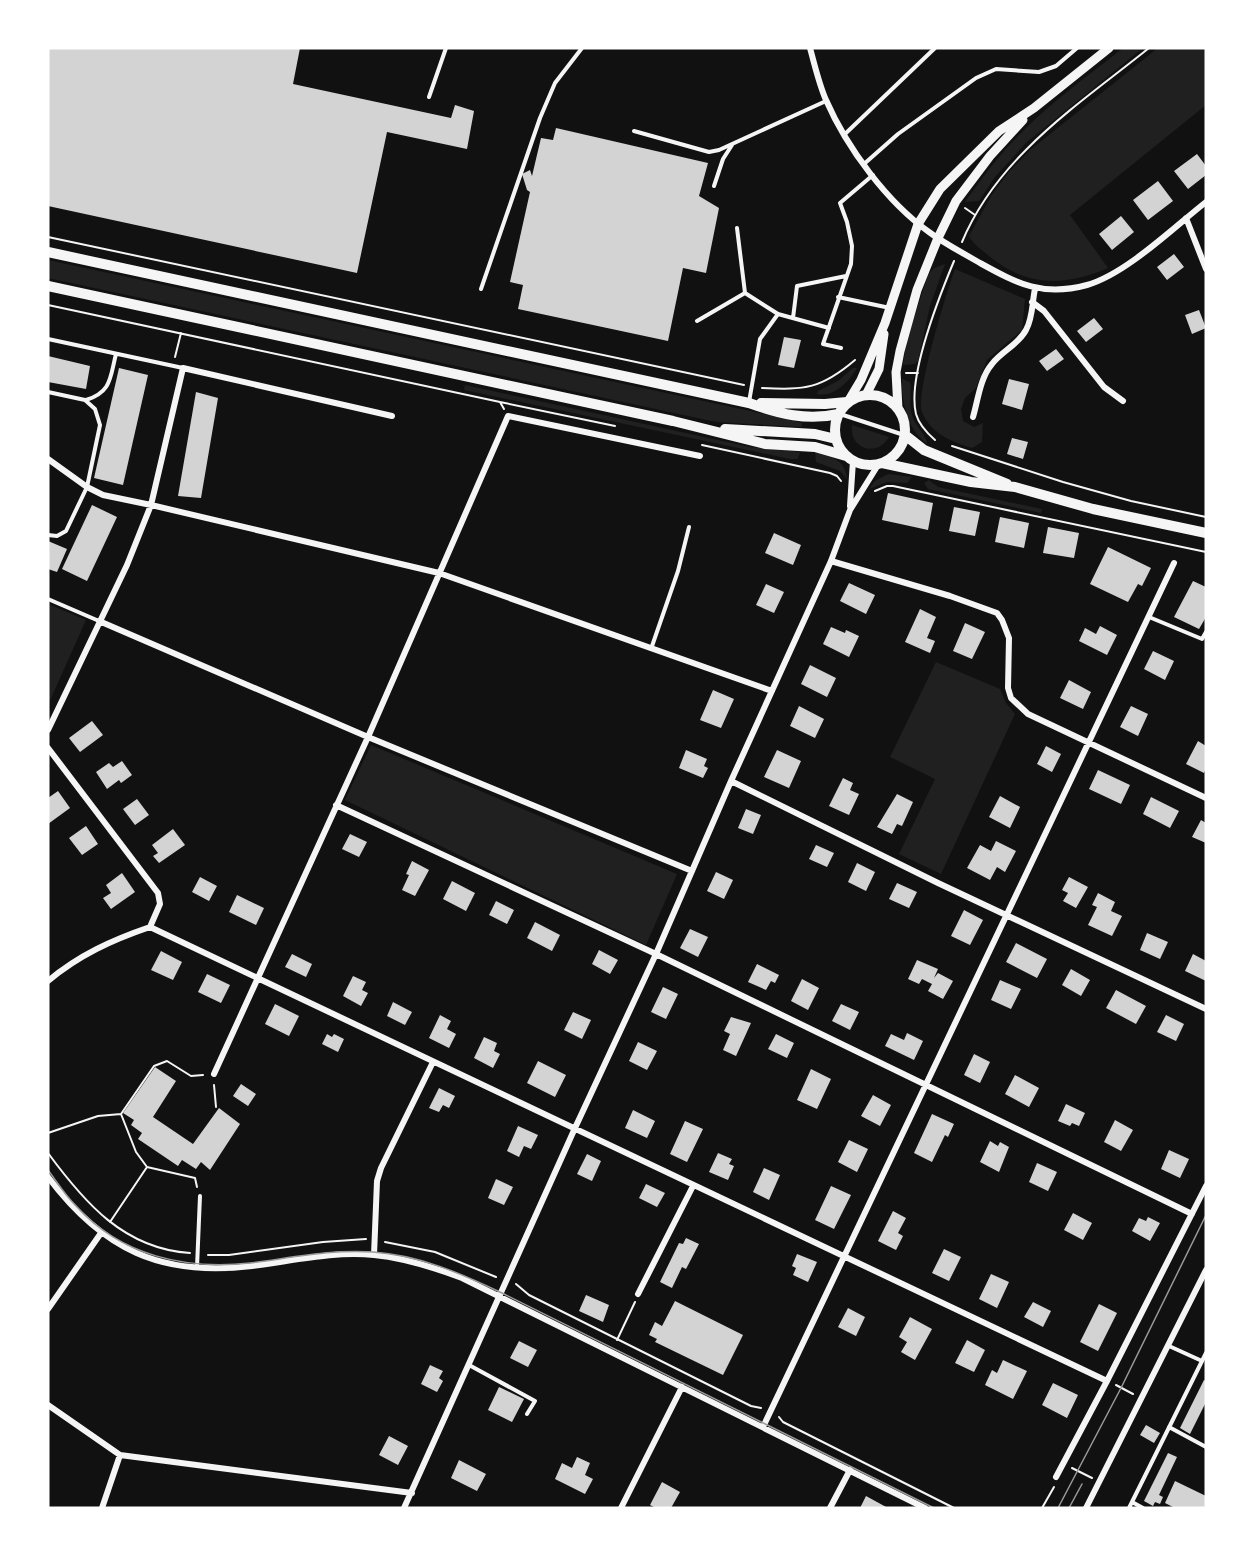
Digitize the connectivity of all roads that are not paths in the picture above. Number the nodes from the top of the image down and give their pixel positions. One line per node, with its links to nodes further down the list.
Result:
1 (446, 48): 7 (lane)
2 (582, 48): 25 (lane)
3 (810, 48): 8 (street)
4 (935, 48): 11 (lane)
5 (1077, 48): 13 (lane)
6 (1109, 48): 9 (street)
7 (429, 97)
8 (826, 101): 11 (street); 12 (lane)
9 (1034, 108): 18 (street); 20 (street)
10 (634, 131): 12 (lane)
11 (845, 134): 13 (street)
12 (733, 145): 15 (lane)
13 (864, 164): 14 (street)
14 (874, 175): 18 (street); 23 (lane)
15 (714, 186)
16 (1206, 201): 17 (street)
17 (1186, 218): 22 (street); 26 (street)
18 (918, 224): 20 (street); 30 (street)
19 (736, 228): 27 (lane)
20 (938, 238): 26 (street); 46 (street)
21 (48, 252): 45 (main road)
22 (1206, 269)
23 (847, 276): 28 (lane); 32 (lane)
24 (48, 286): 50 (main road)
25 (481, 289)
26 (1035, 289): 29 (street)
27 (745, 293): 31 (lane); 33 (lane)
28 (838, 297): 30 (lane); 35 (lane)
29 (1032, 302): 44 (street); 49 (street)
30 (890, 308): 34 (street)
31 (778, 315): 32 (lane); 45 (lane)
32 (793, 318): 35 (lane)
33 (697, 321)
34 (885, 323): 41 (street); 43 (street)
35 (829, 328): 37 (lane)
36 (48, 339): 38 (lane)
37 (841, 348)
38 (116, 354): 39 (lane); 42 (lane)
39 (183, 368): 48 (street); 59 (street)
40 (48, 392): 42 (lane)
41 (866, 395): 43 (main road); 46 (main road)
42 (86, 400): 57 (lane)
43 (848, 401): 45 (main road); 47 (main road)
44 (1123, 401)
45 (749, 403): 47 (main road)
46 (898, 409): 51 (main road)
47 (839, 414): 51 (lane); 52 (main road)
48 (392, 416)
49 (974, 417)
50 (694, 426): 52 (main road); 54 (main road)
51 (905, 435): 56 (main road); 58 (main road)
52 (836, 439): 54 (main road)
53 (700, 456): 66 (street)
54 (849, 458): 56 (main road); 60 (street)
55 (48, 459): 57 (street)
56 (880, 464): 58 (main road); 60 (street)
57 (87, 487): 59 (street); 63 (lane)
58 (1015, 487): 62 (main road)
59 (151, 505): 66 (street); 69 (street)
60 (850, 510): 64 (street)
61 (689, 527): 71 (lane)
62 (1206, 533)
63 (48, 535)
64 (831, 561): 72 (street); 75 (street)
65 (1174, 563): 68 (street)
66 (439, 573): 71 (street); 74 (street)
67 (48, 599): 69 (lane)
68 (1148, 617): 70 (lane); 75 (street)
69 (99, 621): 73 (street); 74 (street)
70 (1206, 632)
71 (651, 649): 72 (street)
72 (772, 691): 77 (street)
73 (48, 730)
74 (368, 737): 79 (street); 80 (street)
75 (1089, 742): 78 (street); 81 (street)
76 (48, 748): 82 (street)
77 (730, 781): 80 (street); 81 (street)
78 (1206, 798)
79 (336, 805): 83 (street); 84 (street)
80 (692, 872): 83 (street)
81 (1006, 915): 86 (street); 89 (street)
82 (150, 927): 84 (street); 85 (street)
83 (656, 954): 89 (street); 90 (street)
84 (258, 979): 87 (street); 88 (street)
85 (48, 981)
86 (1206, 1009)
87 (433, 1062): 90 (street); 97 (street)
88 (214, 1074)
89 (925, 1084): 95 (street); 98 (street)
90 (575, 1128): 92 (street); 102 (street)
91 (48, 1177): 96 (street)
92 (693, 1186): 98 (street); 101 (street)
93 (1206, 1186): 95 (street)
94 (200, 1196): 99 (lane)
95 (1192, 1214): 108 (street)
96 (101, 1233): 99 (street); 103 (street)
97 (374, 1255): 99 (street); 102 (street)
98 (843, 1257): 108 (street); 112 (street)
99 (197, 1269)
100 (1206, 1270): 104 (street)
101 (638, 1294)
102 (500, 1296): 107 (street); 109 (street)
103 (48, 1309)
104 (1169, 1346): 106 (lane); 125 (street)
105 (1206, 1355): 106 (lane)
106 (1202, 1361): 113 (lane)
107 (469, 1365): 111 (lane); 118 (street)
108 (1107, 1381): 117 (street)
109 (682, 1387): 112 (street); 122 (street)
110 (48, 1405): 115 (street)
111 (527, 1414)
112 (763, 1427): 116 (street)
113 (1169, 1427): 114 (lane); 119 (lane)
114 (1206, 1447)
115 (120, 1455): 118 (street); 120 (street)
116 (850, 1470): 123 (street); 124 (street)
117 (1056, 1477)
118 (412, 1493): 121 (street)
119 (1132, 1502): 126 (lane); 127 (lane)
120 (102, 1508)
121 (404, 1508)
122 (621, 1508)
123 (830, 1508)
124 (925, 1508)
125 (1086, 1508)
126 (1129, 1508)
127 (1143, 1508)

